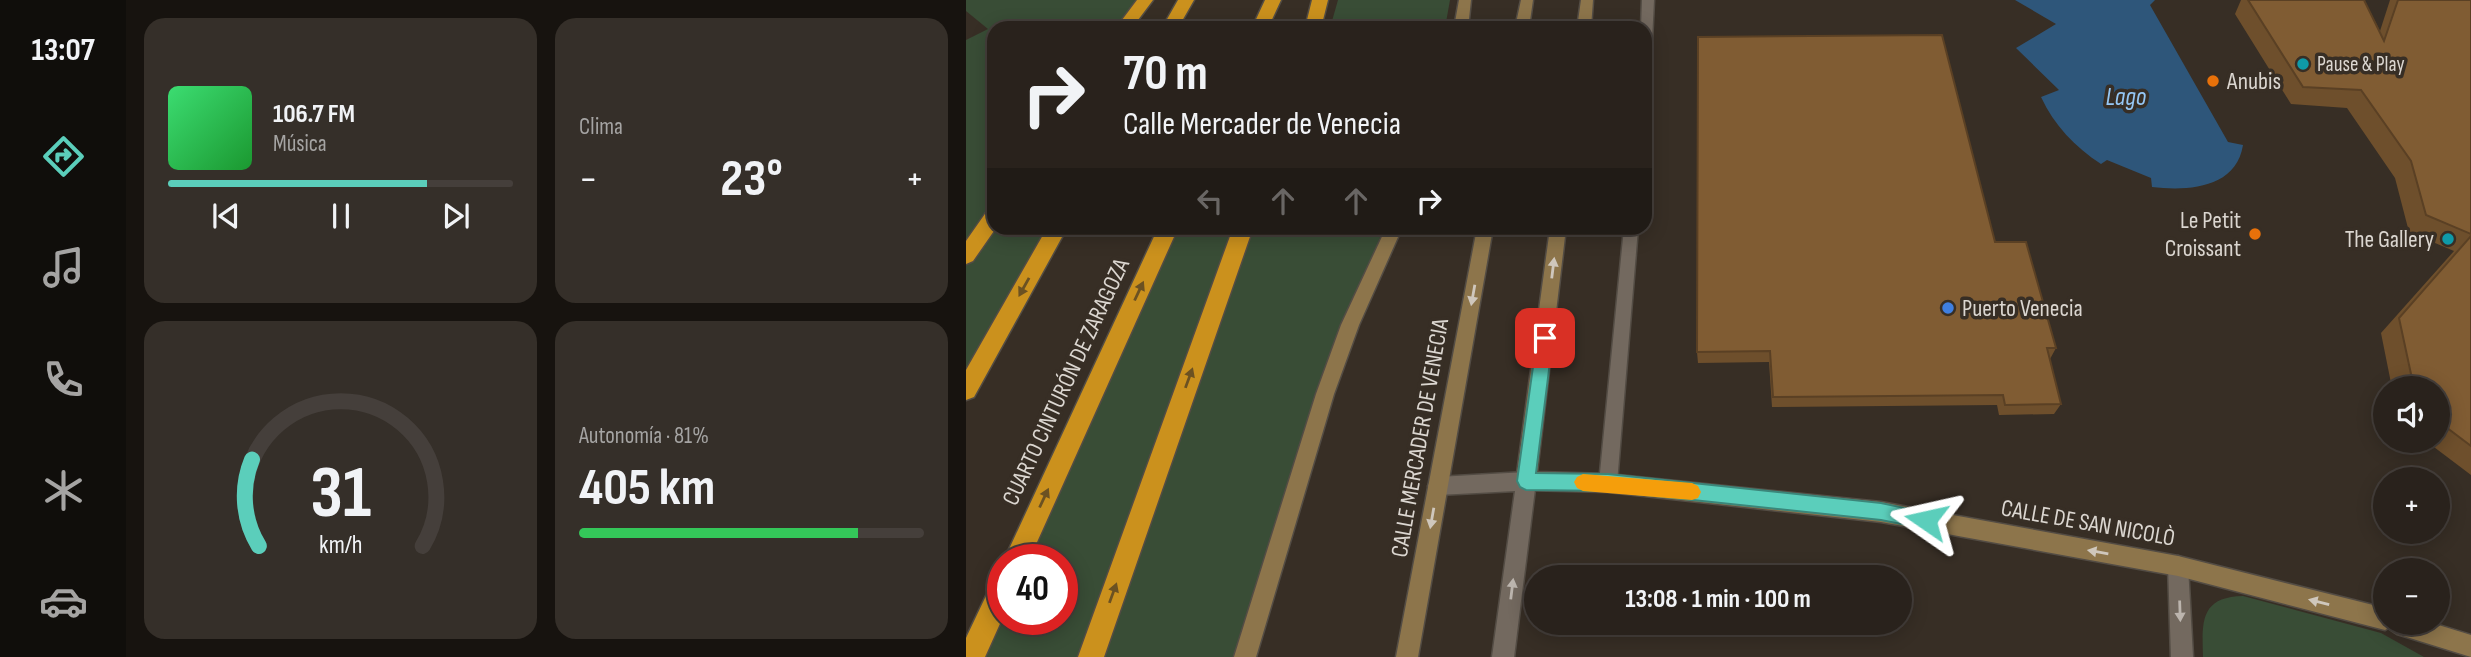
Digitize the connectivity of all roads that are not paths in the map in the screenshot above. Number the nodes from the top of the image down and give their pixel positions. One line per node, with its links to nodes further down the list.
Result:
1 (1144, 0): 9 (highway)
2 (1186, 0): 10 (highway)
3 (1273, 0): 11 (highway)
4 (1320, 0): 12 (highway)
5 (1465, 0): 13 (street)
6 (1527, 0): 14 (street)
7 (1587, 0): 15 (street)
8 (1651, 3): 16 (lane)
9 (1129, 21)
10 (1174, 21)
11 (1263, 21)
12 (1315, 21)
13 (1462, 21)
14 (1523, 21)
15 (1585, 21)
16 (1649, 21)
17 (987, 226): 25 (highway)
18 (1053, 235): 26 (highway, one-way to 26)
19 (1165, 235): 30 (highway, CUARTO CINTURÓN DE ZARAGOZA, one-way to 19)
20 (1241, 235): 37 (highway, one-way to 20)
21 (1391, 235): 38 (street)
22 (1484, 235): 29 (street, CALLE MERCADER DE VENECIA, one-way to 29)
23 (1557, 235): 27 (street, one-way to 23)
24 (1629, 235): 28 (lane)
25 (966, 256)
26 (966, 390)
27 (1526, 481): 28 (street, CALLE DE SAN NICOLÒ); 29 (street); 40 (street, one-way to 27)
28 (1608, 483): 31 (street, CALLE DE SAN NICOLÒ, one-way to 28)
29 (1437, 486): 39 (street, CALLE MERCADER DE VENECIA, one-way to 39)
30 (1023, 544)
31 (2178, 566): 32 (street, CALLE DE SAN NICOLÒ, one-way to 31); 41 (street, one-way to 41)
32 (2373, 616)
33 (987, 622): 36 (highway)
34 (2436, 635): 35 (street)
35 (2471, 646)
36 (971, 657)
37 (1091, 657)
38 (1245, 657)
39 (1407, 657)
40 (1503, 657)
41 (2182, 657)

